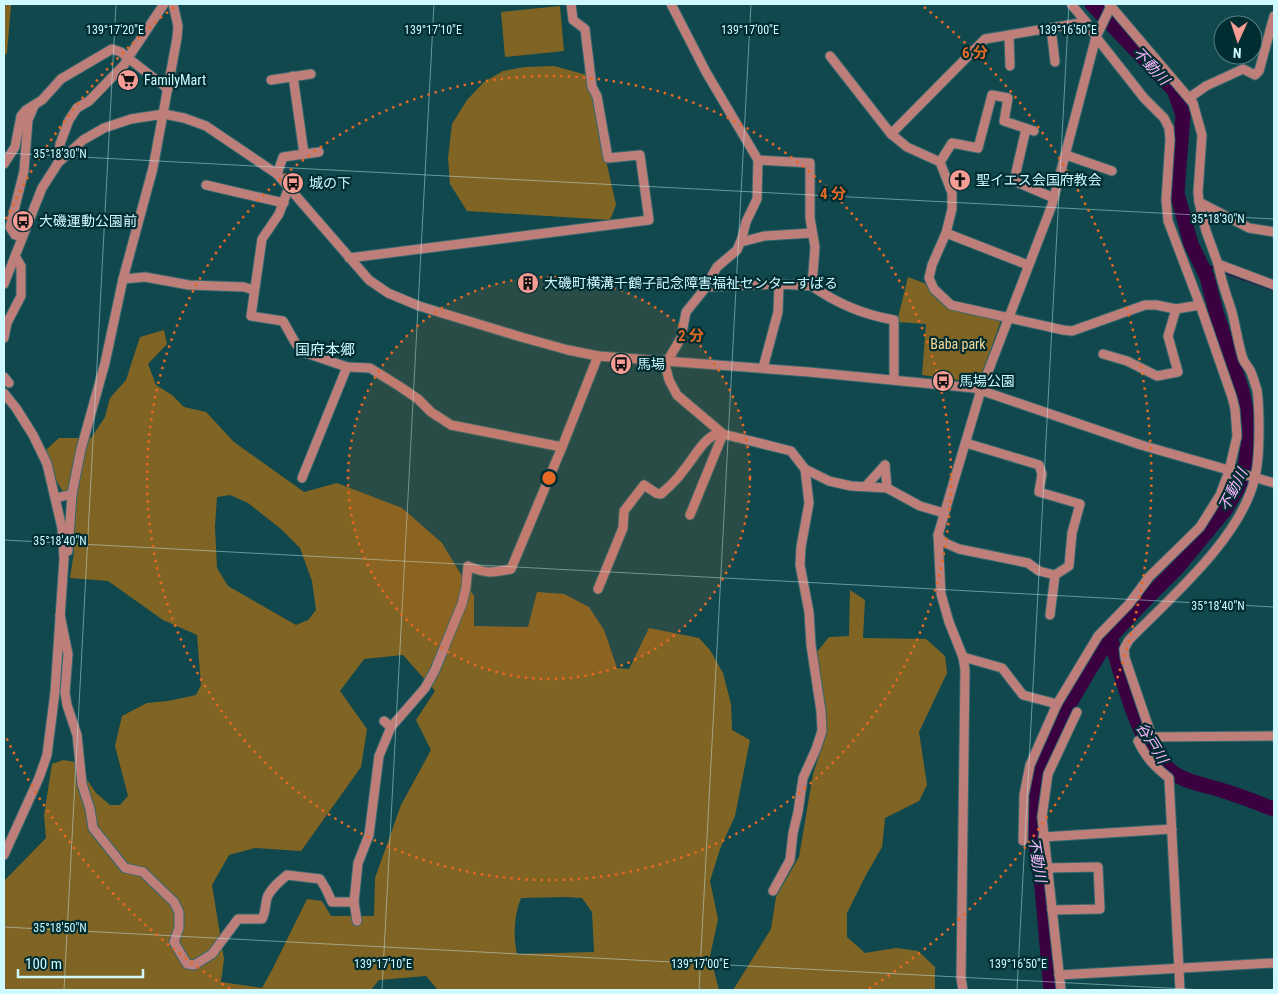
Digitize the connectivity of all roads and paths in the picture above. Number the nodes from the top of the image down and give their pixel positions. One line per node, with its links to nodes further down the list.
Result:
1 (164, 4): 13 (street)
2 (174, 4): 19 (street)
3 (571, 4): 44 (street)
4 (671, 4): 27 (street)
5 (1071, 4): 8 (street)
6 (1111, 5): 11 (street); 20 (street)
7 (1274, 16): 20 (street)
8 (1086, 22): 9 (street); 11 (street)
9 (1051, 28): 10 (street); 14 (street)
10 (1009, 35): 15 (street); 23 (street)
11 (1096, 37): 26 (street); 54 (street)
12 (830, 56): 23 (street)
13 (128, 58): 19 (street); 21 (street); 29 (street)
14 (1055, 62)
15 (1010, 66)
16 (311, 74): 17 (street)
17 (292, 76): 18 (street); 25 (street)
18 (271, 80)
19 (168, 90): 22 (street)
20 (1189, 98): 36 (street)
21 (34, 106): 30 (street); 41 (street)
22 (164, 114): 29 (street); 32 (street); 47 (street)
23 (891, 134): 28 (street)
24 (319, 152): 25 (street)
25 (304, 154): 32 (street)
26 (1066, 155): 31 (street); 35 (street)
27 (758, 160): 39 (street); 42 (street)
28 (940, 162): 35 (street); 40 (street)
29 (58, 163): 41 (street)
30 (4, 164)
31 (1112, 171)
32 (277, 174): 34 (street)
33 (206, 185): 37 (street)
34 (289, 187): 37 (street); 44 (street)
35 (1054, 198): 46 (street)
36 (1199, 202): 38 (street); 45 (street)
37 (284, 203): 53 (street)
38 (1274, 232)
39 (812, 233): 42 (street); 51 (street)
40 (946, 233): 46 (street); 56 (street)
41 (22, 237): 43 (street)
42 (741, 242): 52 (street)
43 (15, 256): 48 (street); 57 (street)
44 (349, 258): 59 (street)
45 (1218, 264): 50 (street); 72 (street)
46 (1028, 265): 56 (street)
47 (123, 279): 53 (street); 76 (street)
48 (4, 284)
49 (779, 284): 51 (street); 52 (street); 62 (street)
50 (1274, 285)
51 (812, 286): 63 (street)
52 (706, 287): 60 (street)
53 (254, 290): 61 (street)
54 (1200, 305): 55 (street); 70 (street)
55 (1176, 310): 56 (street); 58 (street)
56 (1008, 317): 64 (street)
57 (4, 338)
58 (1103, 354)
59 (598, 356): 60 (street); 68 (street)
60 (666, 360): 62 (street); 66 (street)
61 (347, 367): 68 (street); 71 (street)
62 (762, 368): 63 (street)
63 (894, 380): 64 (street)
64 (981, 390): 67 (street); 70 (street)
65 (4, 393): 77 (street)
66 (722, 433): 69 (street); 79 (street); 83 (street)
67 (966, 443): 78 (street); 82 (street)
68 (562, 447): 97 (street)
69 (805, 469): 74 (street); 96 (street)
70 (1232, 472): 72 (street); 87 (street)
71 (302, 478)
72 (1253, 478): 73 (street); 90 (street)
73 (1274, 484)
74 (866, 486): 75 (street); 75 (street)
75 (887, 488): 78 (street)
76 (72, 494): 77 (street); 81 (street)
77 (56, 498): 81 (street)
78 (944, 513): 80 (street)
79 (690, 515)
80 (938, 535): 82 (street); 86 (street)
81 (64, 559): 85 (street)
82 (1055, 576): 84 (street)
83 (598, 589)
84 (1050, 614)
85 (60, 615): 94 (street); 97 (street)
86 (963, 657): 87 (street); 103 (street)
87 (1057, 704): 93 (street)
88 (1077, 712): 92 (street)
89 (1274, 736): 90 (street)
90 (1150, 737): 91 (street)
91 (1172, 829): 92 (street); 101 (street)
92 (1044, 837): 95 (street)
93 (1023, 841)
94 (4, 855)
95 (1047, 868): 98 (street); 98 (street)
96 (773, 891)
97 (354, 902): 99 (street)
98 (1052, 910): 102 (street)
99 (357, 921)
100 (1274, 963): 101 (street)
101 (1179, 969): 102 (street); 105 (street)
102 (1059, 975): 104 (street)
103 (963, 990)
104 (1061, 990)
105 (1180, 990)

